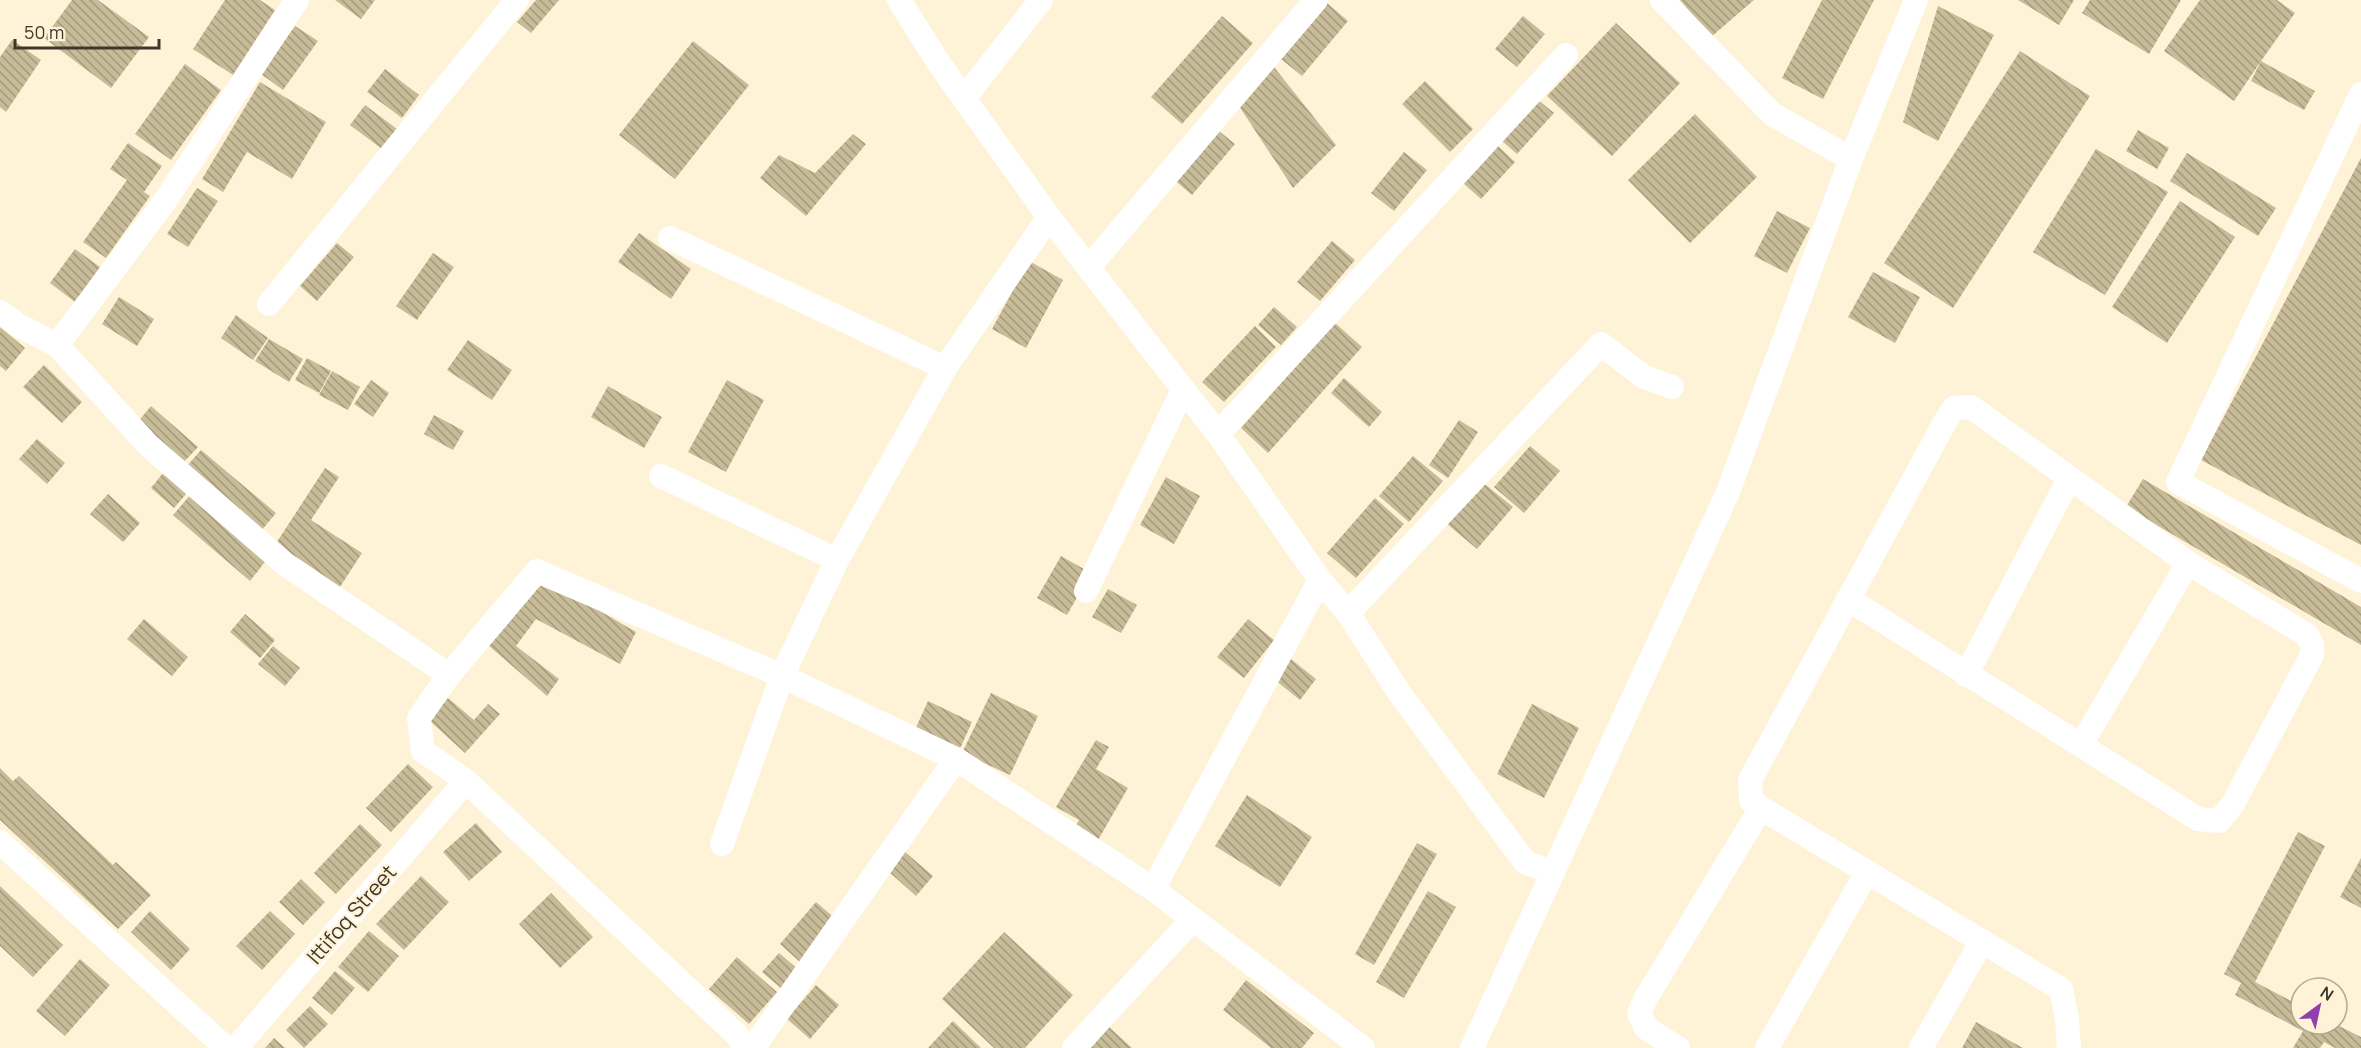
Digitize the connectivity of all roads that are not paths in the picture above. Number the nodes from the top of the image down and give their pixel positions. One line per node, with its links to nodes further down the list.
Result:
1 (297, 0): 17 (street)
2 (517, 0): 15 (street)
3 (899, 0): 10 (street)
4 (1041, 0): 10 (street)
5 (1316, 0): 14 (street)
6 (1662, 0): 11 (street)
7 (1916, 0): 11 (street)
8 (1566, 55): 21 (street)
9 (2361, 94): 27 (street)
10 (965, 97): 12 (street)
11 (1851, 159): 40 (street)
12 (1049, 217): 14 (street); 18 (street)
13 (670, 238): 18 (street)
14 (1089, 267): 20 (street)
15 (269, 304)
16 (0, 312): 17 (street)
17 (57, 345): 31 (street)
18 (945, 368): 24 (street)
19 (1672, 387): 30 (street)
20 (1183, 390): 21 (street); 28 (street)
21 (1218, 434): 26 (street)
22 (661, 476): 24 (street)
23 (2069, 479): 25 (street); 29 (street); 32 (street)
24 (837, 560): 33 (street)
25 (2188, 563): 34 (street); 34 (street)
26 (1320, 580): 30 (street); 42 (street)
27 (2361, 581)
28 (1086, 591)
29 (1848, 599): 32 (street); 37 (street)
30 (1348, 613): 40 (street)
31 (449, 675): 33 (street); 36 (street)
32 (1966, 675): 34 (street)
33 (782, 676): 35 (street); 39 (street)
34 (2080, 745)
35 (956, 759): 42 (street); 45 (street)
36 (466, 781): 45 (street); 48 (street, Ittifoq Street)
37 (1761, 808): 41 (street); 51 (street)
38 (0, 843): 47 (street)
39 (722, 844)
40 (1551, 872): 50 (street)
41 (1867, 872): 44 (street); 52 (street)
42 (1153, 889): 43 (street)
43 (1192, 920): 46 (street); 49 (street)
44 (1982, 941): 53 (street); 54 (street)
45 (740, 1044)
46 (1352, 1046)
47 (226, 1048)
48 (236, 1048)
49 (1074, 1048)
50 (1472, 1048)
51 (1677, 1048)
52 (1767, 1048)
53 (1921, 1048)
54 (2069, 1048)

